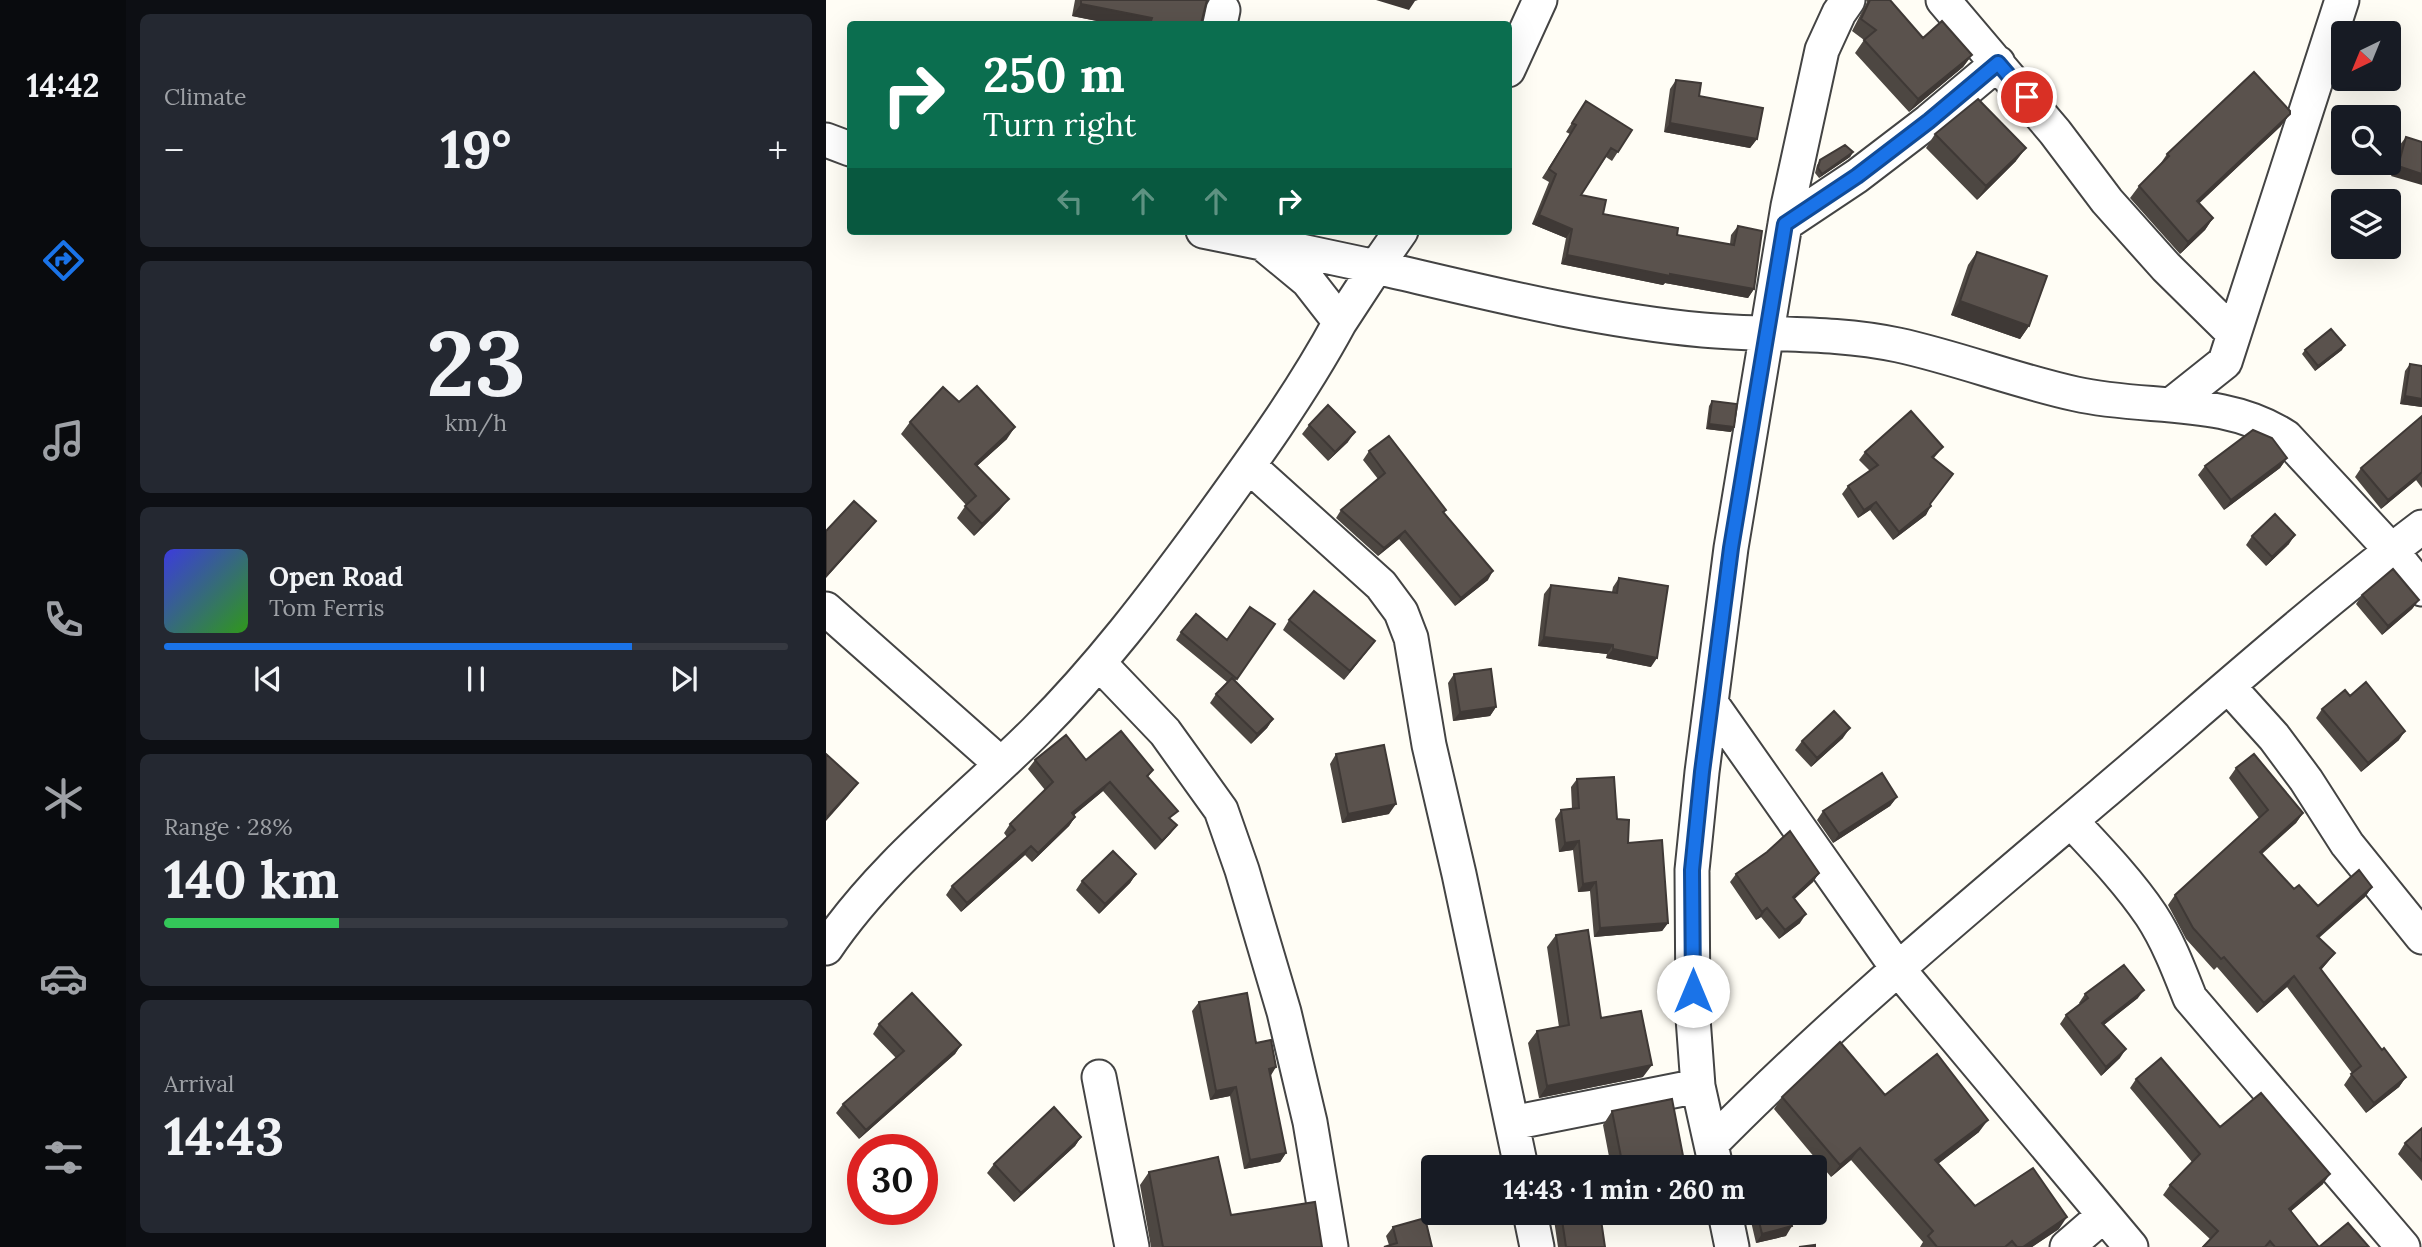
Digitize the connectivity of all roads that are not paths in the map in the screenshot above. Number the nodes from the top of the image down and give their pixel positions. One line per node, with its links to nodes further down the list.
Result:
1 (1540, 0): 5 (street)
2 (1848, 0): 9 (street)
3 (1943, 0): 6 (street)
4 (2342, 0): 16 (street)
5 (1512, 61)
6 (1998, 63): 9 (street); 16 (street)
7 (826, 140): 8 (street)
8 (847, 148)
9 (1785, 224): 15 (street)
10 (1223, 235): 12 (street)
11 (1398, 235): 13 (street)
12 (1262, 243): 13 (street); 14 (street)
13 (1376, 267): 14 (street); 15 (street)
14 (1340, 322): 19 (street)
15 (1768, 332): 17 (street); 26 (street)
16 (2229, 348): 17 (street); 18 (street)
17 (2171, 405): 18 (street)
18 (2245, 416): 21 (street)
19 (1249, 466): 24 (street); 34 (street)
20 (2422, 527): 21 (street)
21 (2391, 550): 22 (street); 25 (street)
22 (2422, 589)
23 (826, 609): 27 (street)
24 (1099, 663): 27 (street); 42 (street)
25 (2229, 687): 28 (street); 29 (street)
26 (1711, 703): 31 (street); 33 (street)
27 (1001, 764): 30 (street)
28 (2071, 821): 31 (street); 47 (street)
29 (2422, 937)
30 (826, 948)
31 (1898, 969): 37 (street); 38 (street)
32 (1100, 1077): 41 (street)
33 (1698, 1086): 34 (street); 36 (street)
34 (1512, 1123): 35 (street)
35 (1519, 1155)
36 (1713, 1155)
37 (1714, 1155)
38 (2104, 1215): 45 (street); 46 (street)
39 (1532, 1225): 43 (street)
40 (1727, 1225): 44 (street)
41 (1132, 1247)
42 (1331, 1247)
43 (1537, 1247)
44 (1732, 1247)
45 (2067, 1247)
46 (2131, 1247)
47 (2403, 1247)

